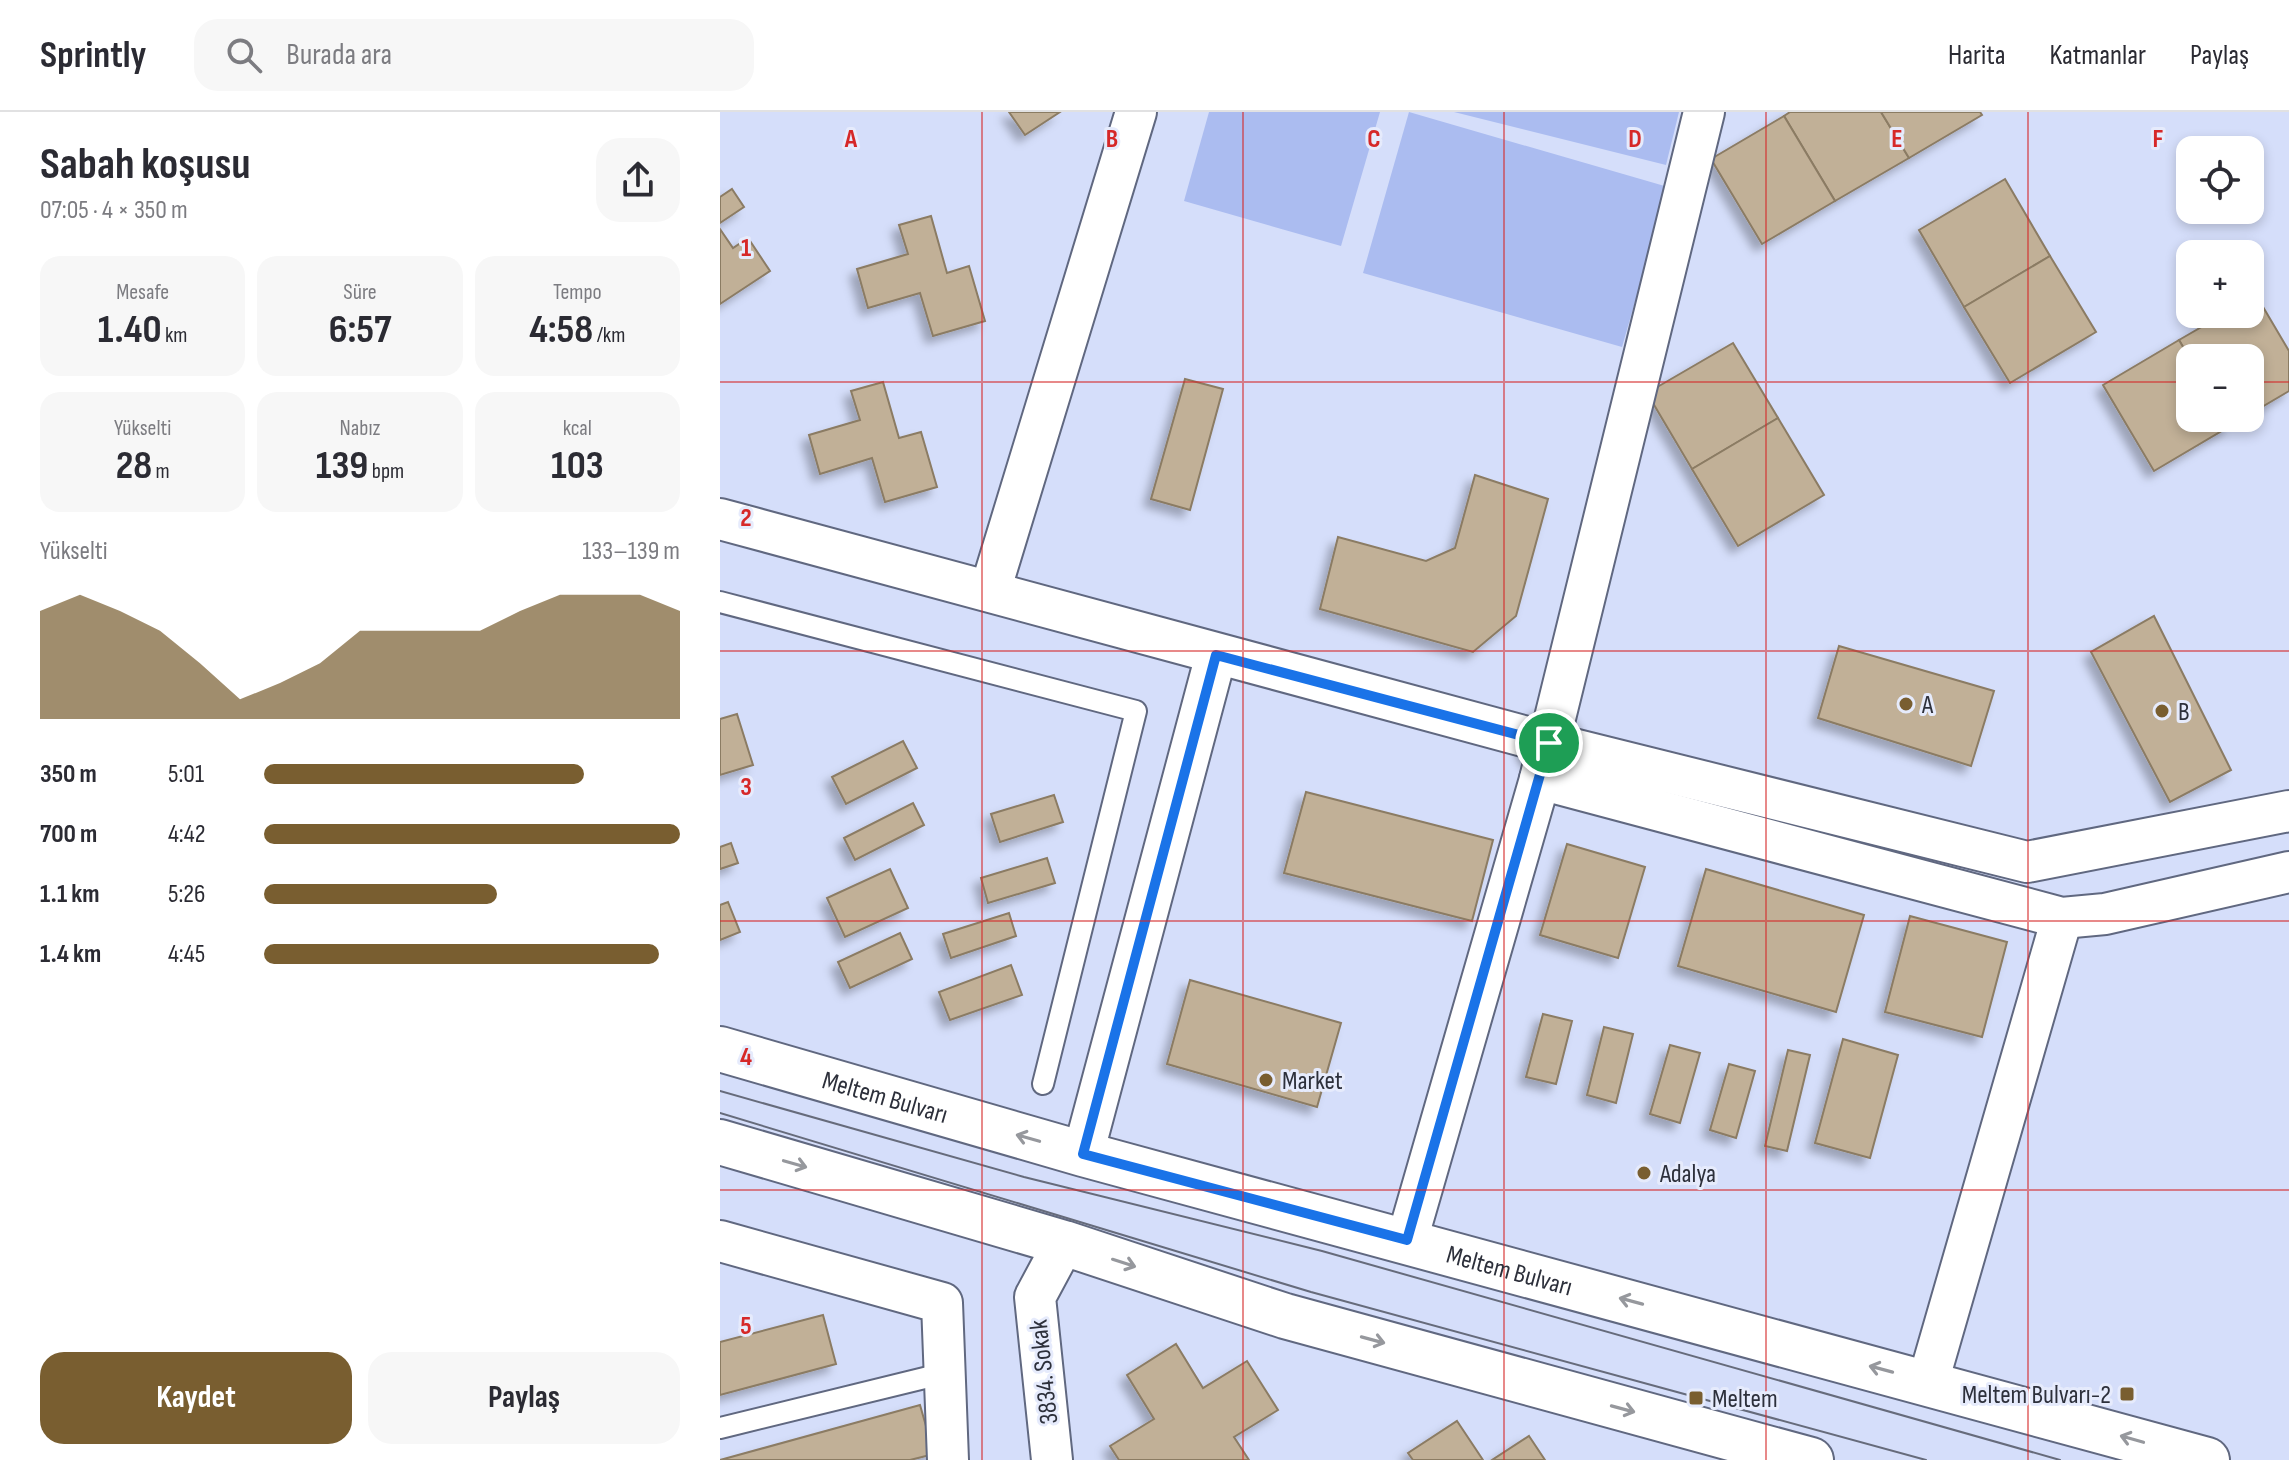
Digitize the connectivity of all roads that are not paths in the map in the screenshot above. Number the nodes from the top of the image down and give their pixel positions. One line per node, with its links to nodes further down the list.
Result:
1 (1136, 112): 4 (street)
2 (1704, 112): 7 (street)
3 (720, 519): 4 (street)
4 (990, 591): 6 (street)
5 (720, 602): 12 (lane)
6 (1216, 655): 7 (street); 14 (street)
7 (1544, 761): 8 (street); 10 (street); 15 (street)
8 (2289, 811)
9 (2289, 872): 10 (street)
10 (2062, 918): 19 (street)
11 (720, 1049): 14 (main road, Meltem Bulvarı, one-way to 11)
12 (1043, 1084)
13 (720, 1142): 17 (main road, one-way to 17)
14 (1083, 1154): 15 (main road, Meltem Bulvarı)
15 (1407, 1240): 19 (main road, Meltem Bulvarı, one-way to 15)
16 (720, 1241): 18 (street)
17 (1064, 1243): 22 (street, 3834. Sokak); 23 (main road, one-way to 23)
18 (945, 1373): 20 (lane); 21 (street)
19 (1928, 1382): 24 (main road, Meltem Bulvarı, one-way to 19)
20 (720, 1428)
21 (948, 1460)
22 (1052, 1460)
23 (1811, 1460)
24 (2207, 1460)

